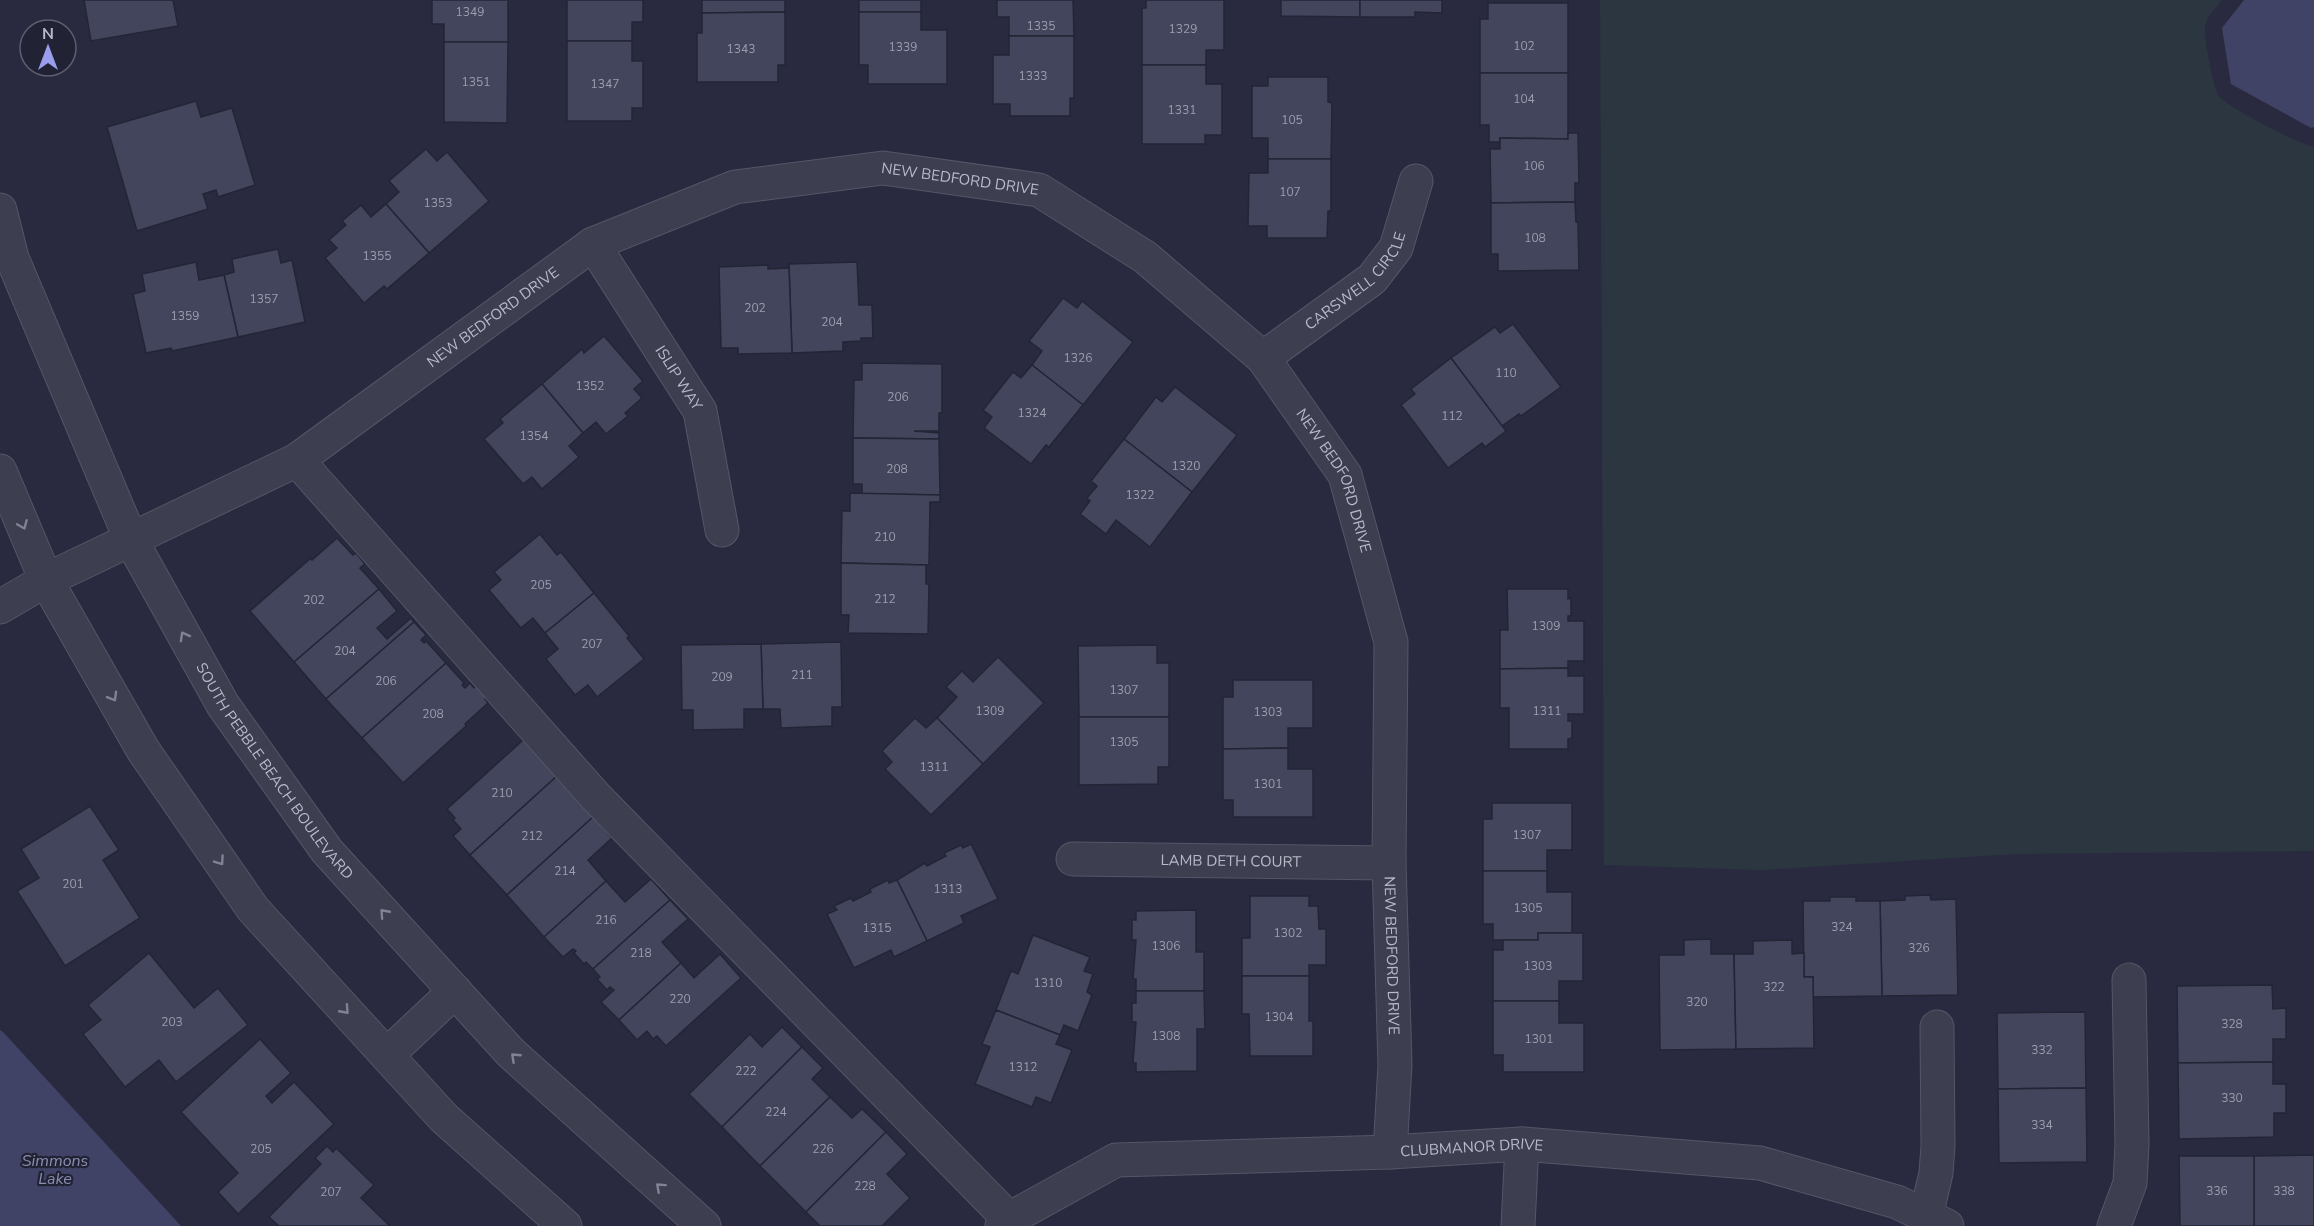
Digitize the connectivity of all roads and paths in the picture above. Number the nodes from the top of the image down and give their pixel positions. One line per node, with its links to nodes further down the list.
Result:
1 (1416, 182): 4 (street, CARSWELL CIRCLE)
2 (0, 210): 8 (street, SOUTH PEBBLE BEACH BOULEVARD)
3 (593, 244): 4 (street, NEW BEDFORD DRIVE); 5 (street, NEW BEDFORD DRIVE); 7 (street, ISLIP WAY)
4 (1263, 358): 12 (street, NEW BEDFORD DRIVE)
5 (297, 460): 8 (street, NEW BEDFORD DRIVE); 20 (street)
6 (0, 471): 9 (street, one-way to 9)
7 (722, 530)
8 (132, 540): 9 (street, NEW BEDFORD DRIVE); 14 (street, SOUTH PEBBLE BEACH BOULEVARD, one-way to 8)
9 (46, 580): 10 (street, NEW BEDFORD DRIVE); 16 (street, one-way to 16)
10 (0, 607)
11 (1073, 860): 12 (street, LAMB DETH COURT)
12 (1389, 863): 18 (street, NEW BEDFORD DRIVE)
13 (2129, 980): 24 (street)
14 (454, 991): 16 (street); 22 (street, SOUTH PEBBLE BEACH BOULEVARD, one-way to 14)
15 (1937, 1027): 19 (street)
16 (387, 1055): 21 (street)
17 (1521, 1144): 18 (street, CLUBMANOR DRIVE); 19 (street, CLUBMANOR DRIVE); 23 (street)
18 (1390, 1152): 20 (street, CLUBMANOR DRIVE)
19 (1936, 1221)
20 (1006, 1223)
21 (565, 1226)
22 (704, 1226)
23 (1518, 1226)
24 (2114, 1226)

